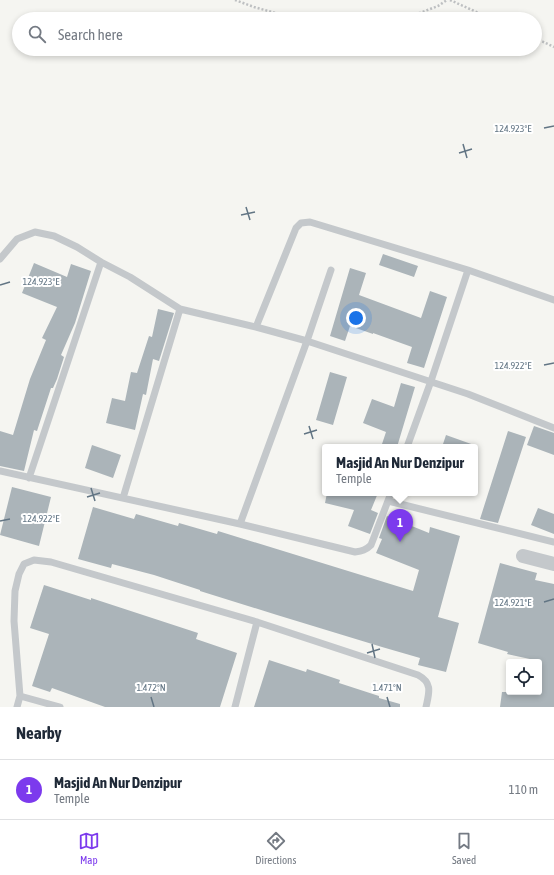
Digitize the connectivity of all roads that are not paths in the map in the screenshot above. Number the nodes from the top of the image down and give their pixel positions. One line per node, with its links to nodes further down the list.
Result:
1 (0, 259): 2 (lane)
2 (101, 262): 6 (lane); 13 (lane)
3 (331, 270): 8 (lane)
4 (468, 270): 5 (lane); 7 (lane); 9 (lane)
5 (554, 300)
6 (180, 309): 7 (lane); 15 (lane)
7 (256, 327): 8 (lane)
8 (307, 341): 9 (lane); 17 (lane)
9 (431, 381): 10 (lane); 11 (lane)
10 (554, 428)
11 (408, 444)
12 (0, 471): 13 (lane)
13 (29, 478): 15 (lane)
14 (390, 496): 16 (lane)
15 (123, 498): 17 (lane)
16 (388, 501): 17 (lane); 18 (lane)
17 (240, 524)
18 (554, 542)
19 (523, 556): 20 (street)
20 (554, 564)
21 (258, 622): 22 (lane); 25 (lane); 26 (lane)
22 (20, 696): 23 (lane); 24 (lane)
23 (17, 707)
24 (60, 707)
25 (235, 707)
26 (426, 707)

